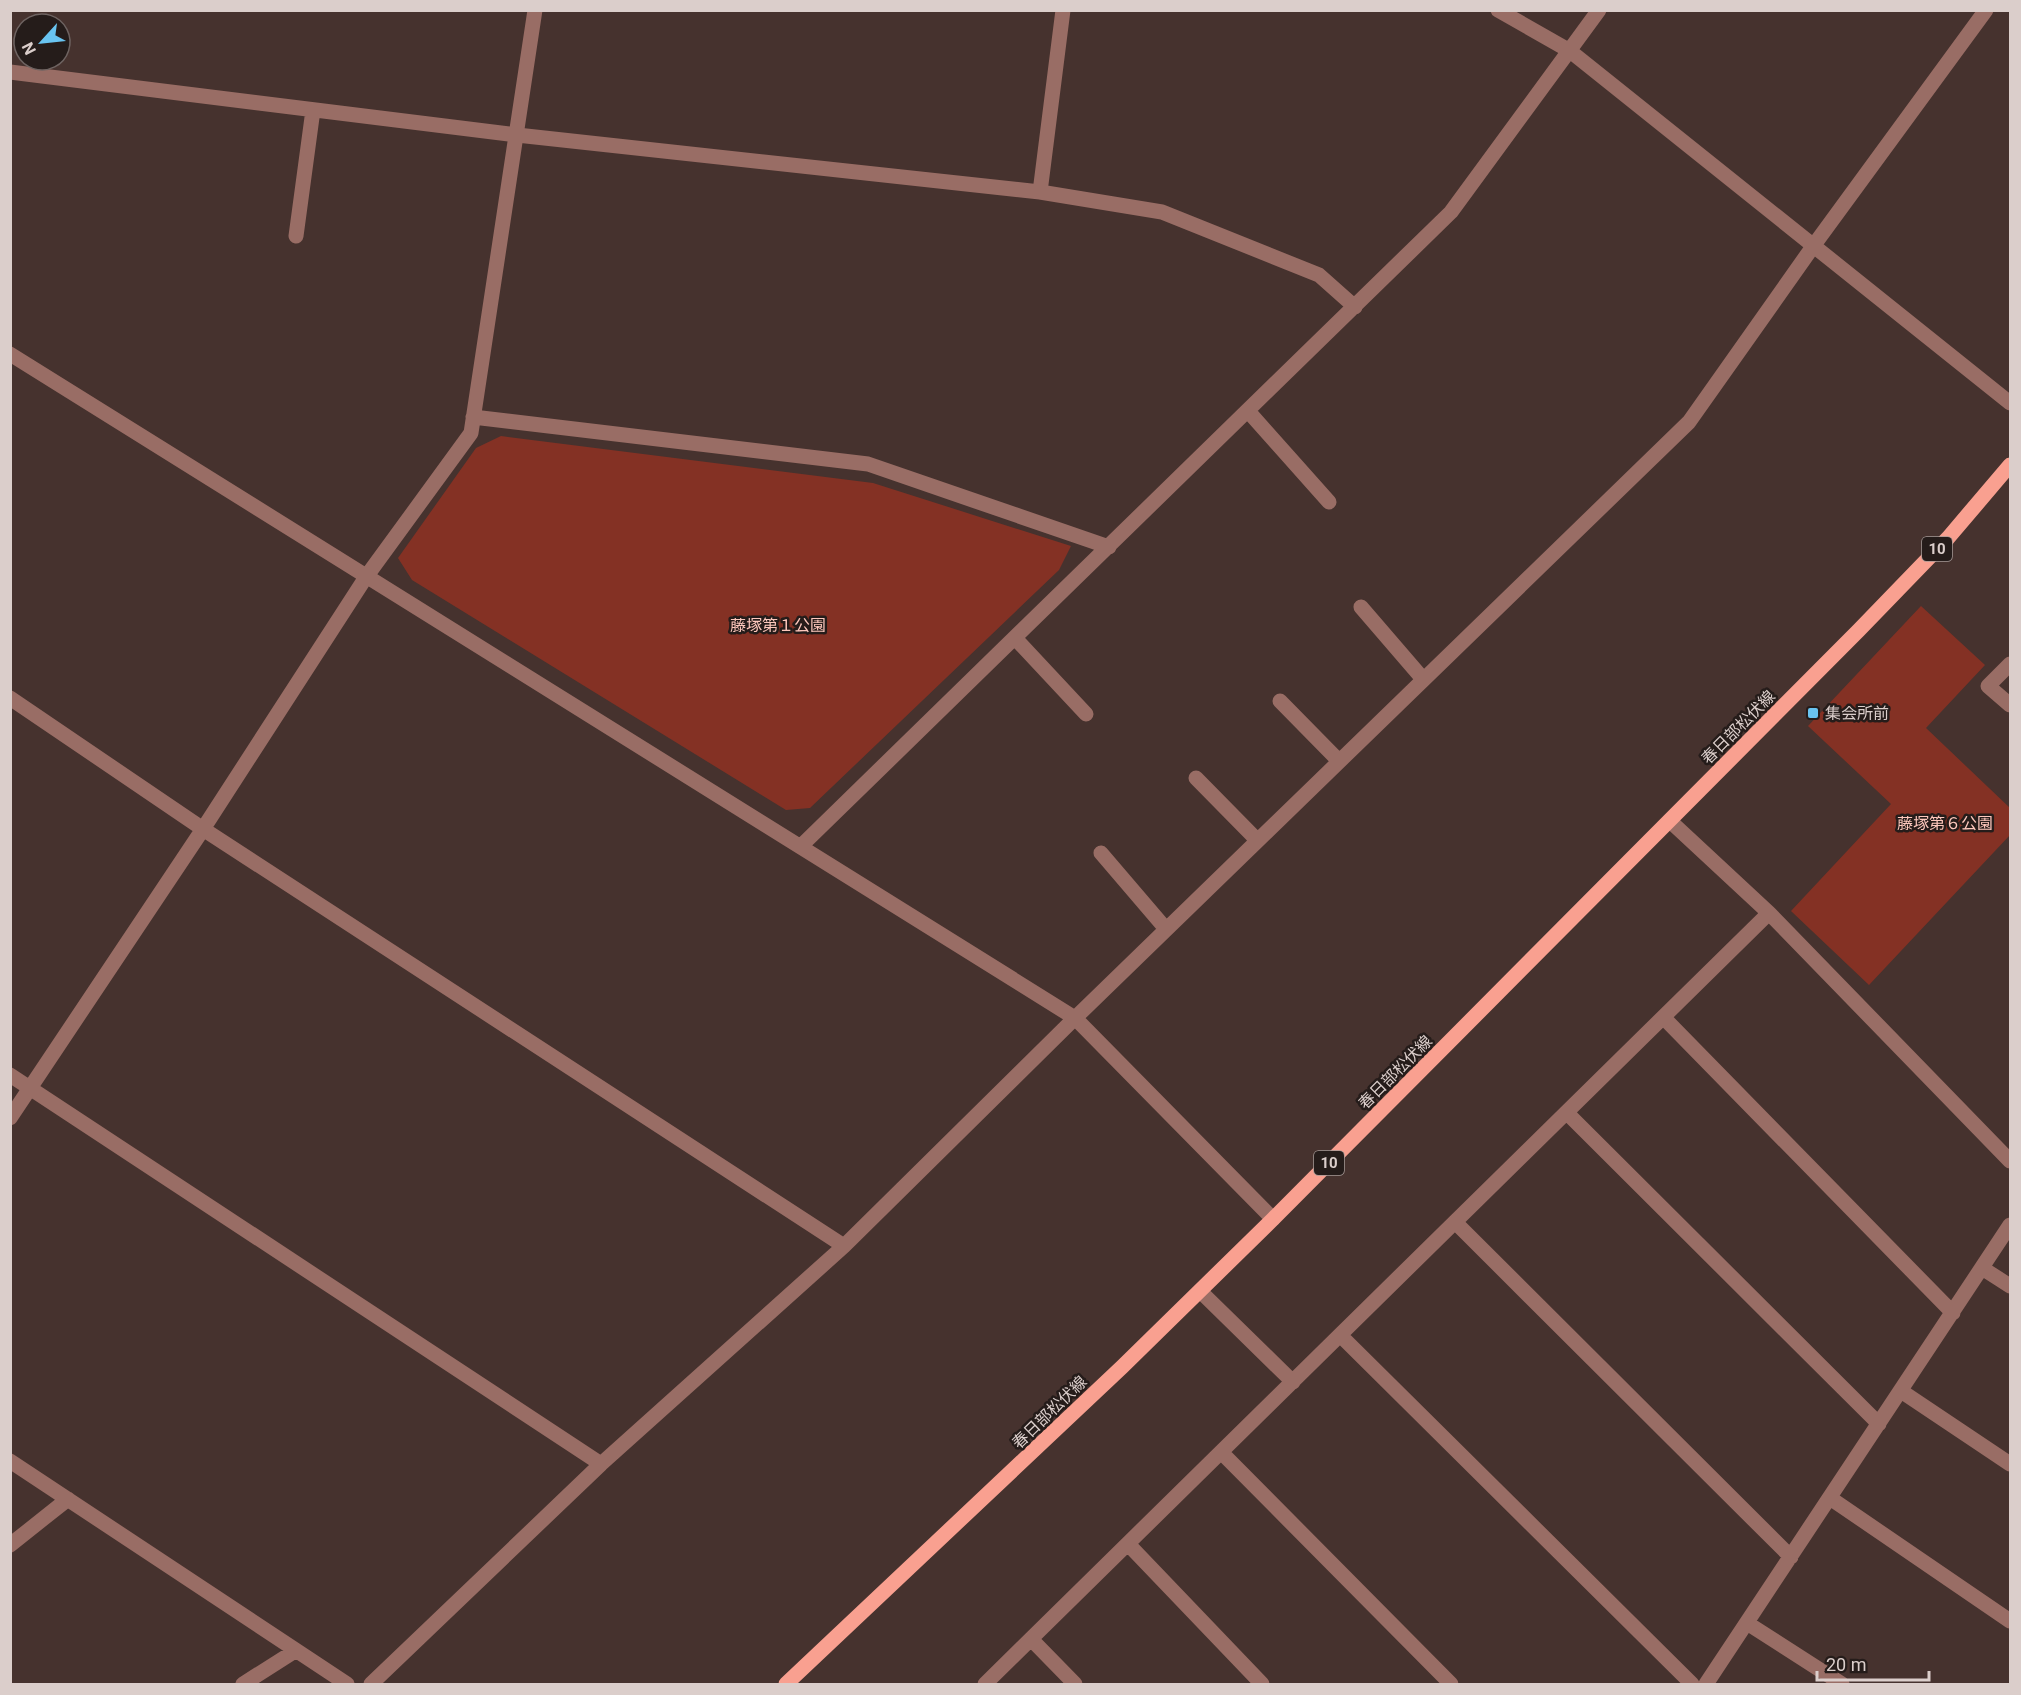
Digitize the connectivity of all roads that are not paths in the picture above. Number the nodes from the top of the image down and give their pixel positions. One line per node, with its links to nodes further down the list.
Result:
1 (535, 10): 9 (street)
2 (1063, 10): 10 (street)
3 (1498, 10): 6 (street)
4 (1599, 10): 6 (street)
5 (1986, 10): 12 (street)
6 (1570, 51): 12 (street); 13 (street)
7 (10, 72): 8 (street)
8 (313, 110): 9 (street); 11 (street)
9 (517, 135): 10 (street); 17 (street)
10 (1040, 192): 13 (street)
11 (296, 236)
12 (1814, 245): 15 (street); 25 (street)
13 (1355, 307): 16 (street)
14 (10, 354): 21 (street)
15 (2010, 403)
16 (1248, 411): 19 (street); 20 (street)
17 (473, 417): 20 (street); 21 (street)
18 (2010, 465): 32 (main road, 春日部松伏線 / 10)
19 (1329, 502)
20 (1109, 547): 23 (street)
21 (366, 577): 33 (street); 35 (street)
22 (1361, 607): 25 (street)
23 (1015, 638): 29 (street); 35 (street)
24 (2010, 664): 28 (street)
25 (1424, 679): 30 (street)
26 (10, 698): 33 (street)
27 (1280, 701): 30 (street)
28 (2010, 705)
29 (1086, 714)
30 (1338, 761): 34 (street)
31 (1196, 778): 34 (street)
32 (1670, 821): 37 (street); 46 (main road, 春日部松伏線 / 10)
33 (203, 828): 42 (street); 49 (street)
34 (1257, 840): 38 (street)
35 (801, 846): 39 (street)
36 (1101, 853): 38 (street)
37 (1769, 913): 40 (street); 45 (street)
38 (1166, 928): 39 (street)
39 (1074, 1018): 46 (street); 49 (street)
40 (1664, 1018): 43 (street); 53 (street)
41 (10, 1075): 42 (street)
42 (31, 1089): 44 (street); 60 (street)
43 (1567, 1113): 47 (street); 57 (street)
44 (10, 1118)
45 (2010, 1161)
46 (1273, 1219): 52 (main road, 春日部松伏線 / 10)
47 (1455, 1222): 54 (street); 66 (street)
48 (2010, 1225): 50 (street)
49 (844, 1246): 60 (street)
50 (1982, 1268): 51 (street); 53 (street)
51 (2010, 1286)
52 (1200, 1291): 55 (street); 74 (main road, 春日部松伏線 / 10)
53 (1953, 1313): 56 (street)
54 (1340, 1335): 55 (street); 79 (street)
55 (1293, 1382): 58 (street)
56 (1901, 1391): 57 (street); 61 (street)
57 (1879, 1424): 62 (street)
58 (1221, 1452): 64 (street); 78 (street)
59 (10, 1461): 63 (street)
60 (601, 1464): 73 (street)
61 (2010, 1464)
62 (1830, 1498): 66 (street); 67 (street)
63 (68, 1499): 65 (street); 70 (street)
64 (1128, 1544): 69 (street); 77 (street)
65 (10, 1545)
66 (1791, 1557): 68 (street)
67 (2010, 1621)
68 (1747, 1623): 80 (street); 81 (street)
69 (1031, 1639): 75 (street); 76 (street)
70 (295, 1651): 71 (street); 72 (street)
71 (243, 1684)
72 (347, 1684)
73 (371, 1684)
74 (786, 1684)
75 (985, 1684)
76 (1075, 1684)
77 (1263, 1684)
78 (1452, 1684)
79 (1692, 1684)
80 (1706, 1684)
81 (1842, 1684)

